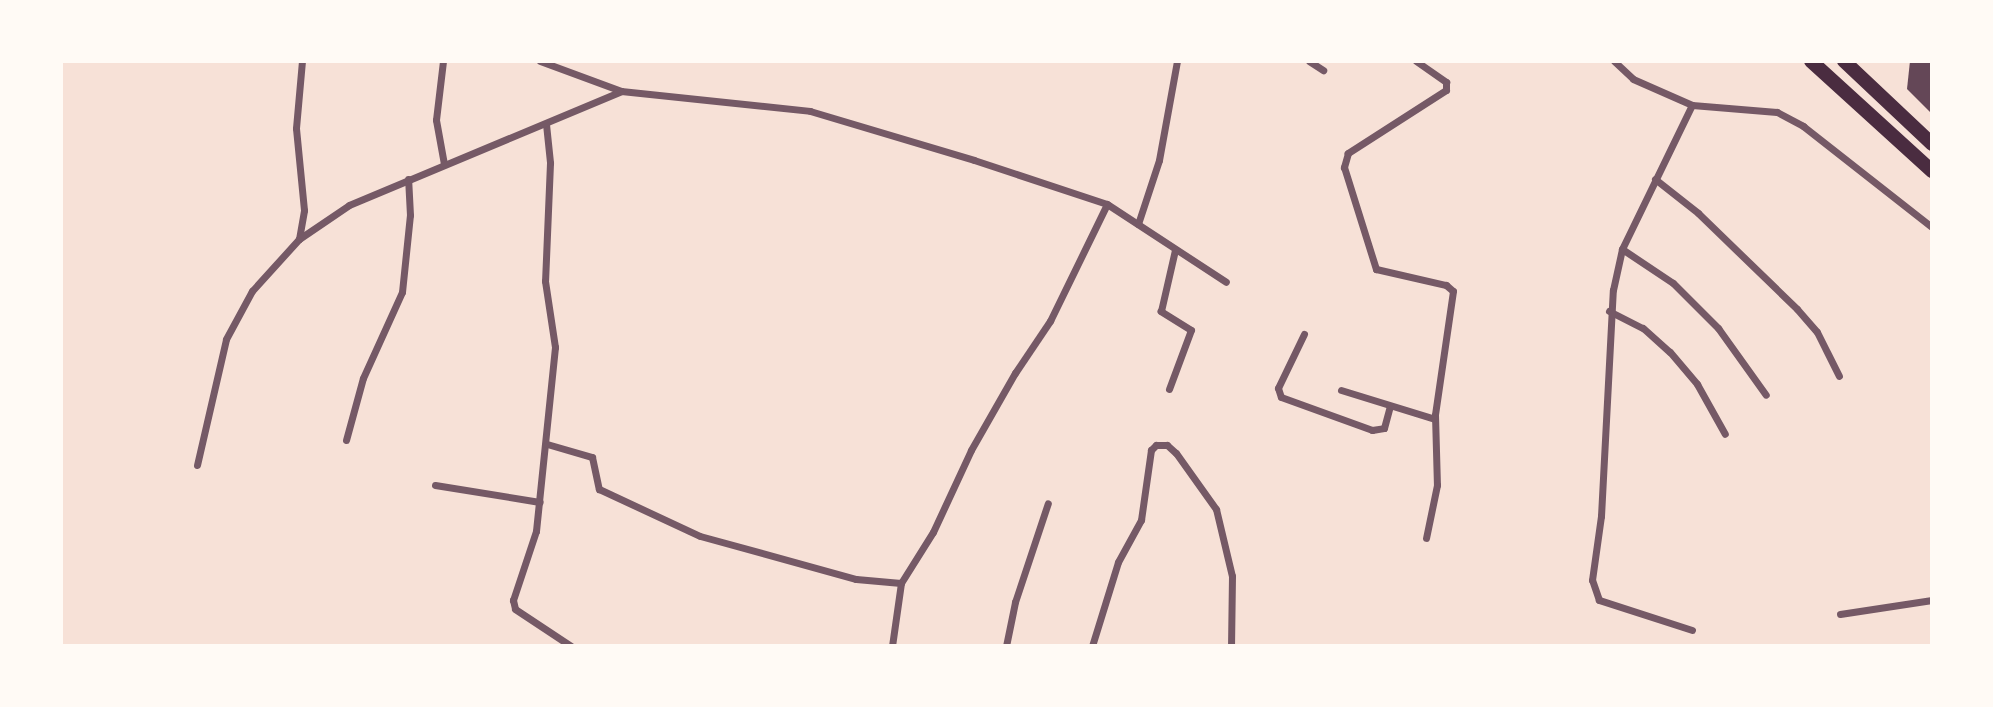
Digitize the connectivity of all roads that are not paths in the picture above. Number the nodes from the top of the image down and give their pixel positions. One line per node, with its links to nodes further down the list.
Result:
1 (302, 61): 22 (street)
2 (443, 61): 15 (street)
3 (540, 61): 11 (street)
4 (1177, 61): 20 (street)
5 (1309, 61): 10 (street)
6 (1416, 61): 33 (street)
7 (1614, 61): 12 (street)
8 (1811, 61): 16 (highway)
9 (1844, 61): 14 (highway)
10 (1323, 70)
11 (621, 91): 13 (street); 19 (street)
12 (1692, 105): 18 (street); 21 (street)
13 (546, 124): 15 (street); 36 (street)
14 (1930, 141)
15 (444, 164): 17 (street)
16 (1932, 171)
17 (408, 179): 22 (street); 35 (street)
18 (1654, 180): 23 (street); 28 (street)
19 (1107, 204): 20 (street); 42 (street)
20 (1138, 224): 24 (street)
21 (1932, 227)
22 (299, 239): 37 (street)
23 (1622, 249): 26 (street); 31 (street)
24 (1175, 250): 25 (street); 29 (street)
25 (1226, 282)
26 (1609, 311): 34 (street); 45 (street)
27 (1304, 334): 32 (street)
28 (1839, 376)
29 (1169, 389)
30 (1341, 390): 32 (street)
31 (1766, 395)
32 (1390, 407): 33 (street)
33 (1435, 419): 41 (street)
34 (1725, 434)
35 (346, 440)
36 (547, 444): 39 (street); 42 (street)
37 (197, 465)
38 (435, 485): 39 (street)
39 (540, 502): 46 (street)
40 (1048, 503): 48 (street)
41 (1426, 538)
42 (901, 583): 47 (street)
43 (1932, 600): 44 (street)
44 (1840, 614)
45 (1692, 630)
46 (570, 646)
47 (892, 646)
48 (1006, 646)
49 (1092, 646): 50 (street)
50 (1231, 646)

